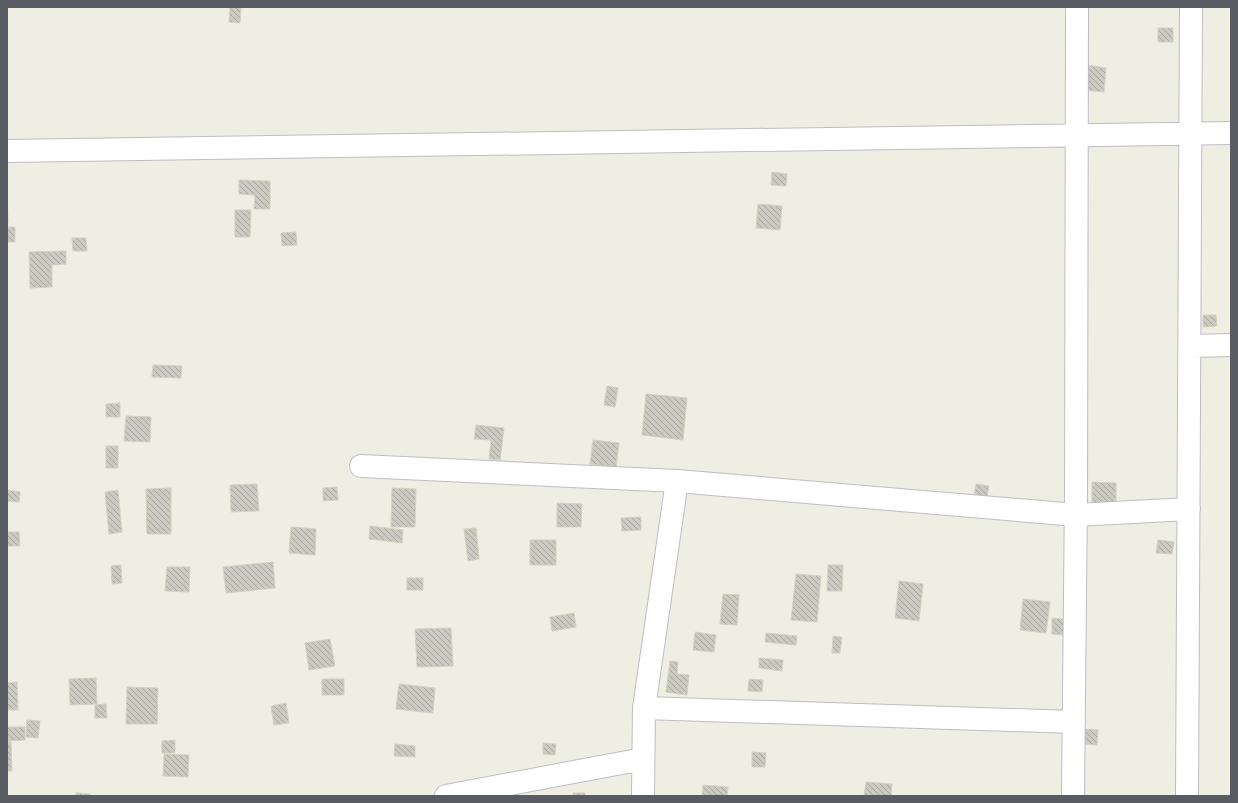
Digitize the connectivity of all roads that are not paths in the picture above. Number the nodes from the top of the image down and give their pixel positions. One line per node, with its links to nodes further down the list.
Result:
1 (1078, 7): 5 (street)
2 (1192, 7): 4 (street)
3 (1231, 133): 4 (street)
4 (1191, 134): 5 (street); 7 (street)
5 (1077, 135): 6 (street); 12 (street)
6 (7, 151)
7 (1190, 346): 8 (street); 11 (street)
8 (1231, 346)
9 (361, 466): 10 (street)
10 (677, 481): 12 (street); 13 (street)
11 (1189, 509): 12 (street); 19 (street)
12 (1076, 515): 14 (street)
13 (644, 708): 14 (street); 15 (street)
14 (1074, 722): 18 (street)
15 (643, 759): 16 (street); 17 (street)
16 (453, 795)
17 (643, 796)
18 (1073, 796)
19 (1187, 796)

